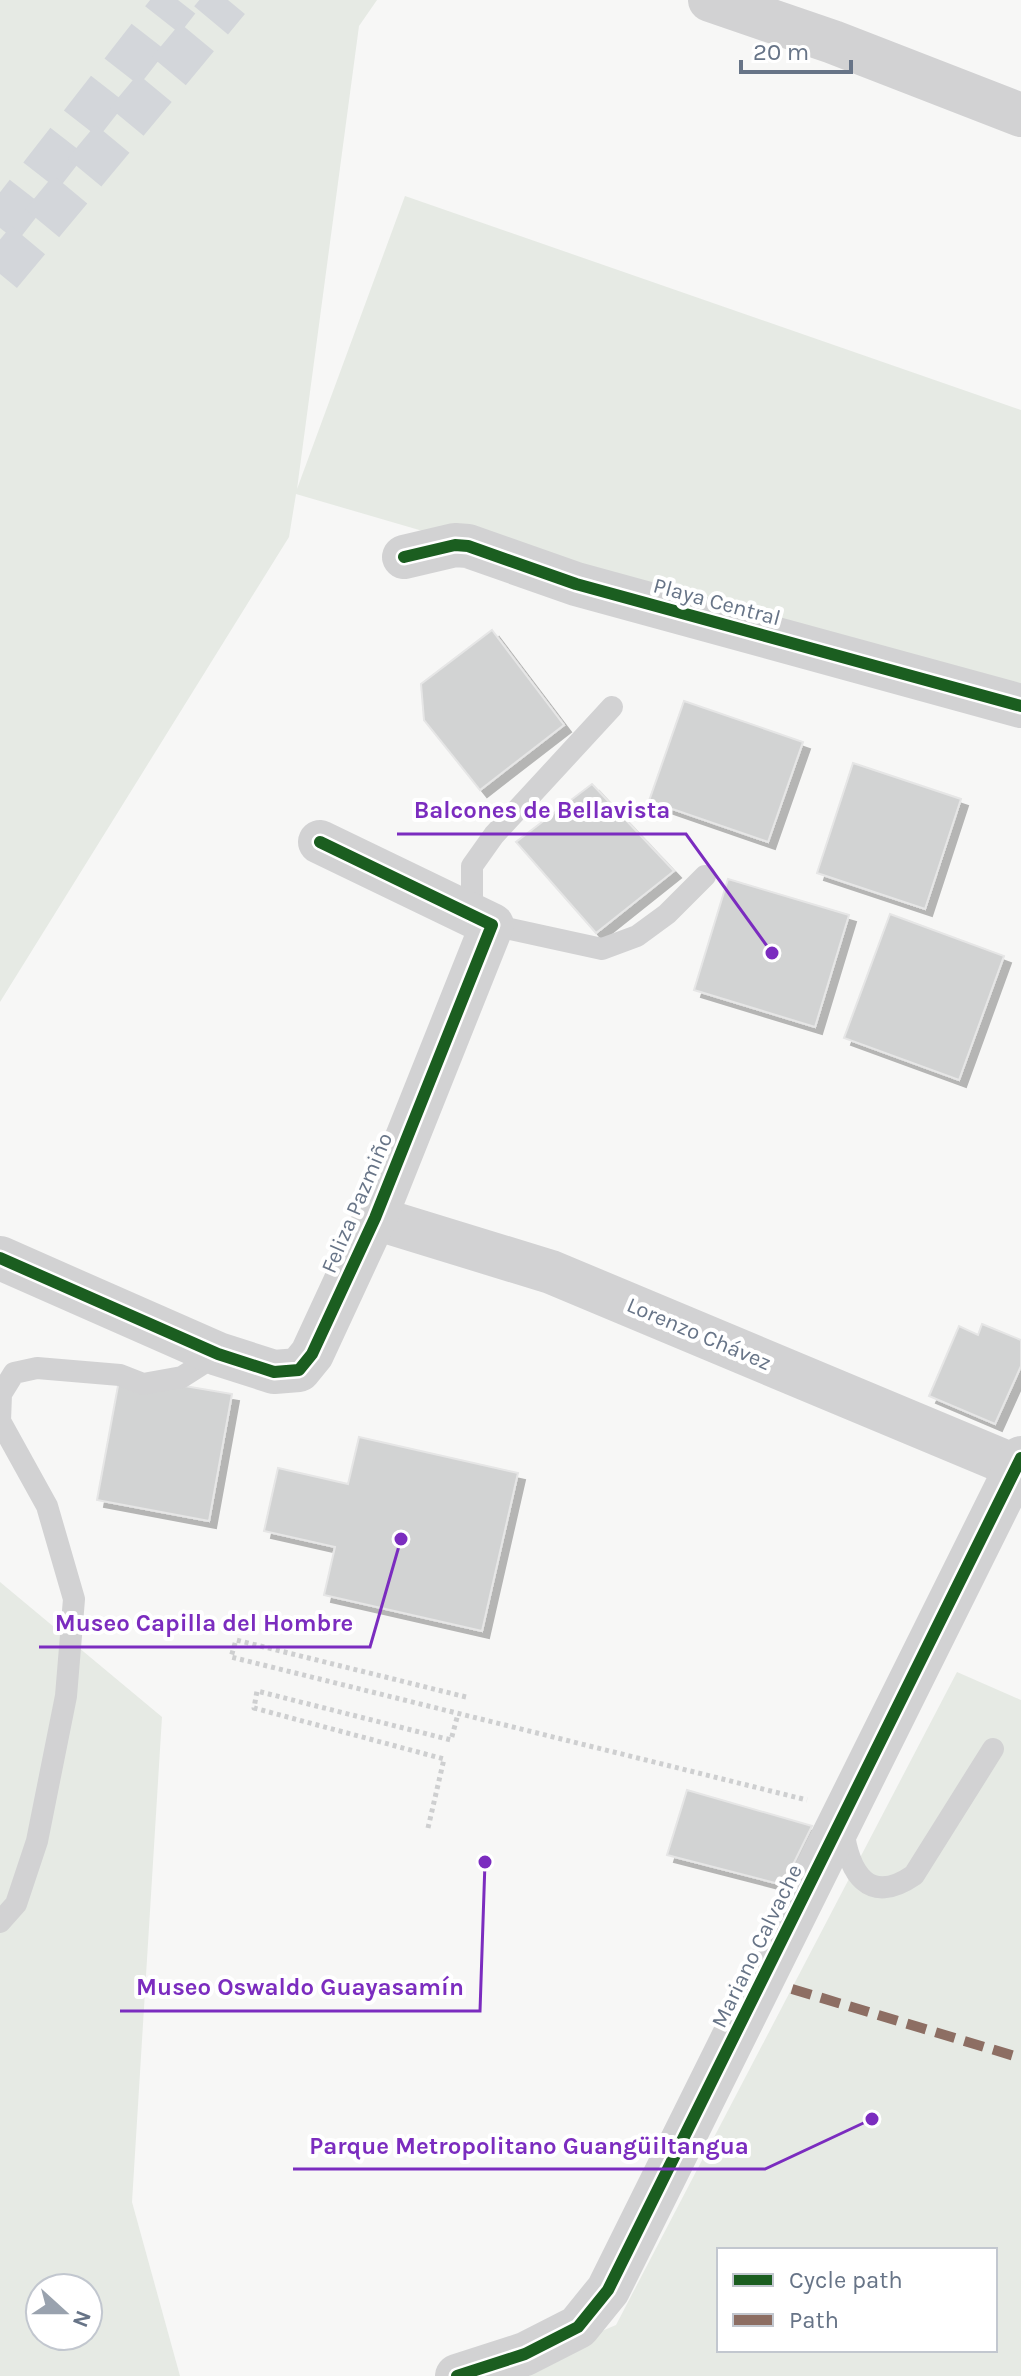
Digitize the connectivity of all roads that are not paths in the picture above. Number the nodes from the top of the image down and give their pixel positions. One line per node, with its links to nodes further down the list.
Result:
1 (710, 0): 2 (street)
2 (1021, 115)
3 (404, 557): 4 (street, Playa Central)
4 (1021, 706)
5 (612, 707): 8 (lane)
6 (320, 842): 8 (street)
7 (705, 876): 8 (lane)
8 (482, 921): 9 (street, Feliza Pazmiño)
9 (375, 1218): 11 (street, Feliza Pazmiño); 12 (street, Lorenzo Chávez)
10 (0, 1258): 11 (street, Feliza Pazmiño)
11 (218, 1354): 15 (lane)
12 (1019, 1463): 14 (street, Mariano Calvache)
13 (993, 1749): 14 (lane)
14 (844, 1816): 16 (street, Mariano Calvache)
15 (0, 1922)
16 (457, 2376)

